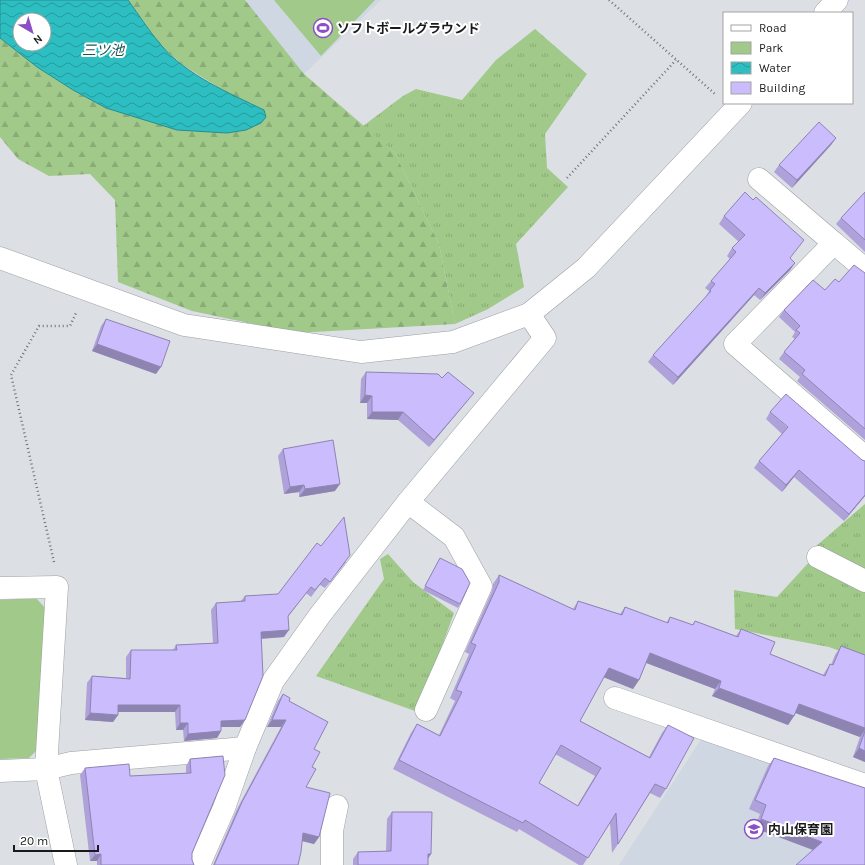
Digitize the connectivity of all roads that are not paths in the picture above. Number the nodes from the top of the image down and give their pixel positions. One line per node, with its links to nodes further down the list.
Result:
1 (838, 0): 2 (street)
2 (826, 12)
3 (740, 104): 8 (street)
4 (758, 179): 5 (street)
5 (834, 243): 7 (street); 9 (street)
6 (0, 258): 8 (street)
7 (865, 269)
8 (528, 314): 10 (street)
9 (865, 457)
10 (408, 502): 15 (street); 16 (street)
11 (818, 556): 12 (street)
12 (865, 580)
13 (0, 588): 17 (street)
14 (615, 698): 19 (street)
15 (426, 710)
16 (244, 748): 17 (street); 22 (street)
17 (46, 769): 18 (street); 21 (street)
18 (0, 771)
19 (865, 785)
20 (337, 806): 23 (street)
21 (66, 865)
22 (199, 865)
23 (332, 865)

